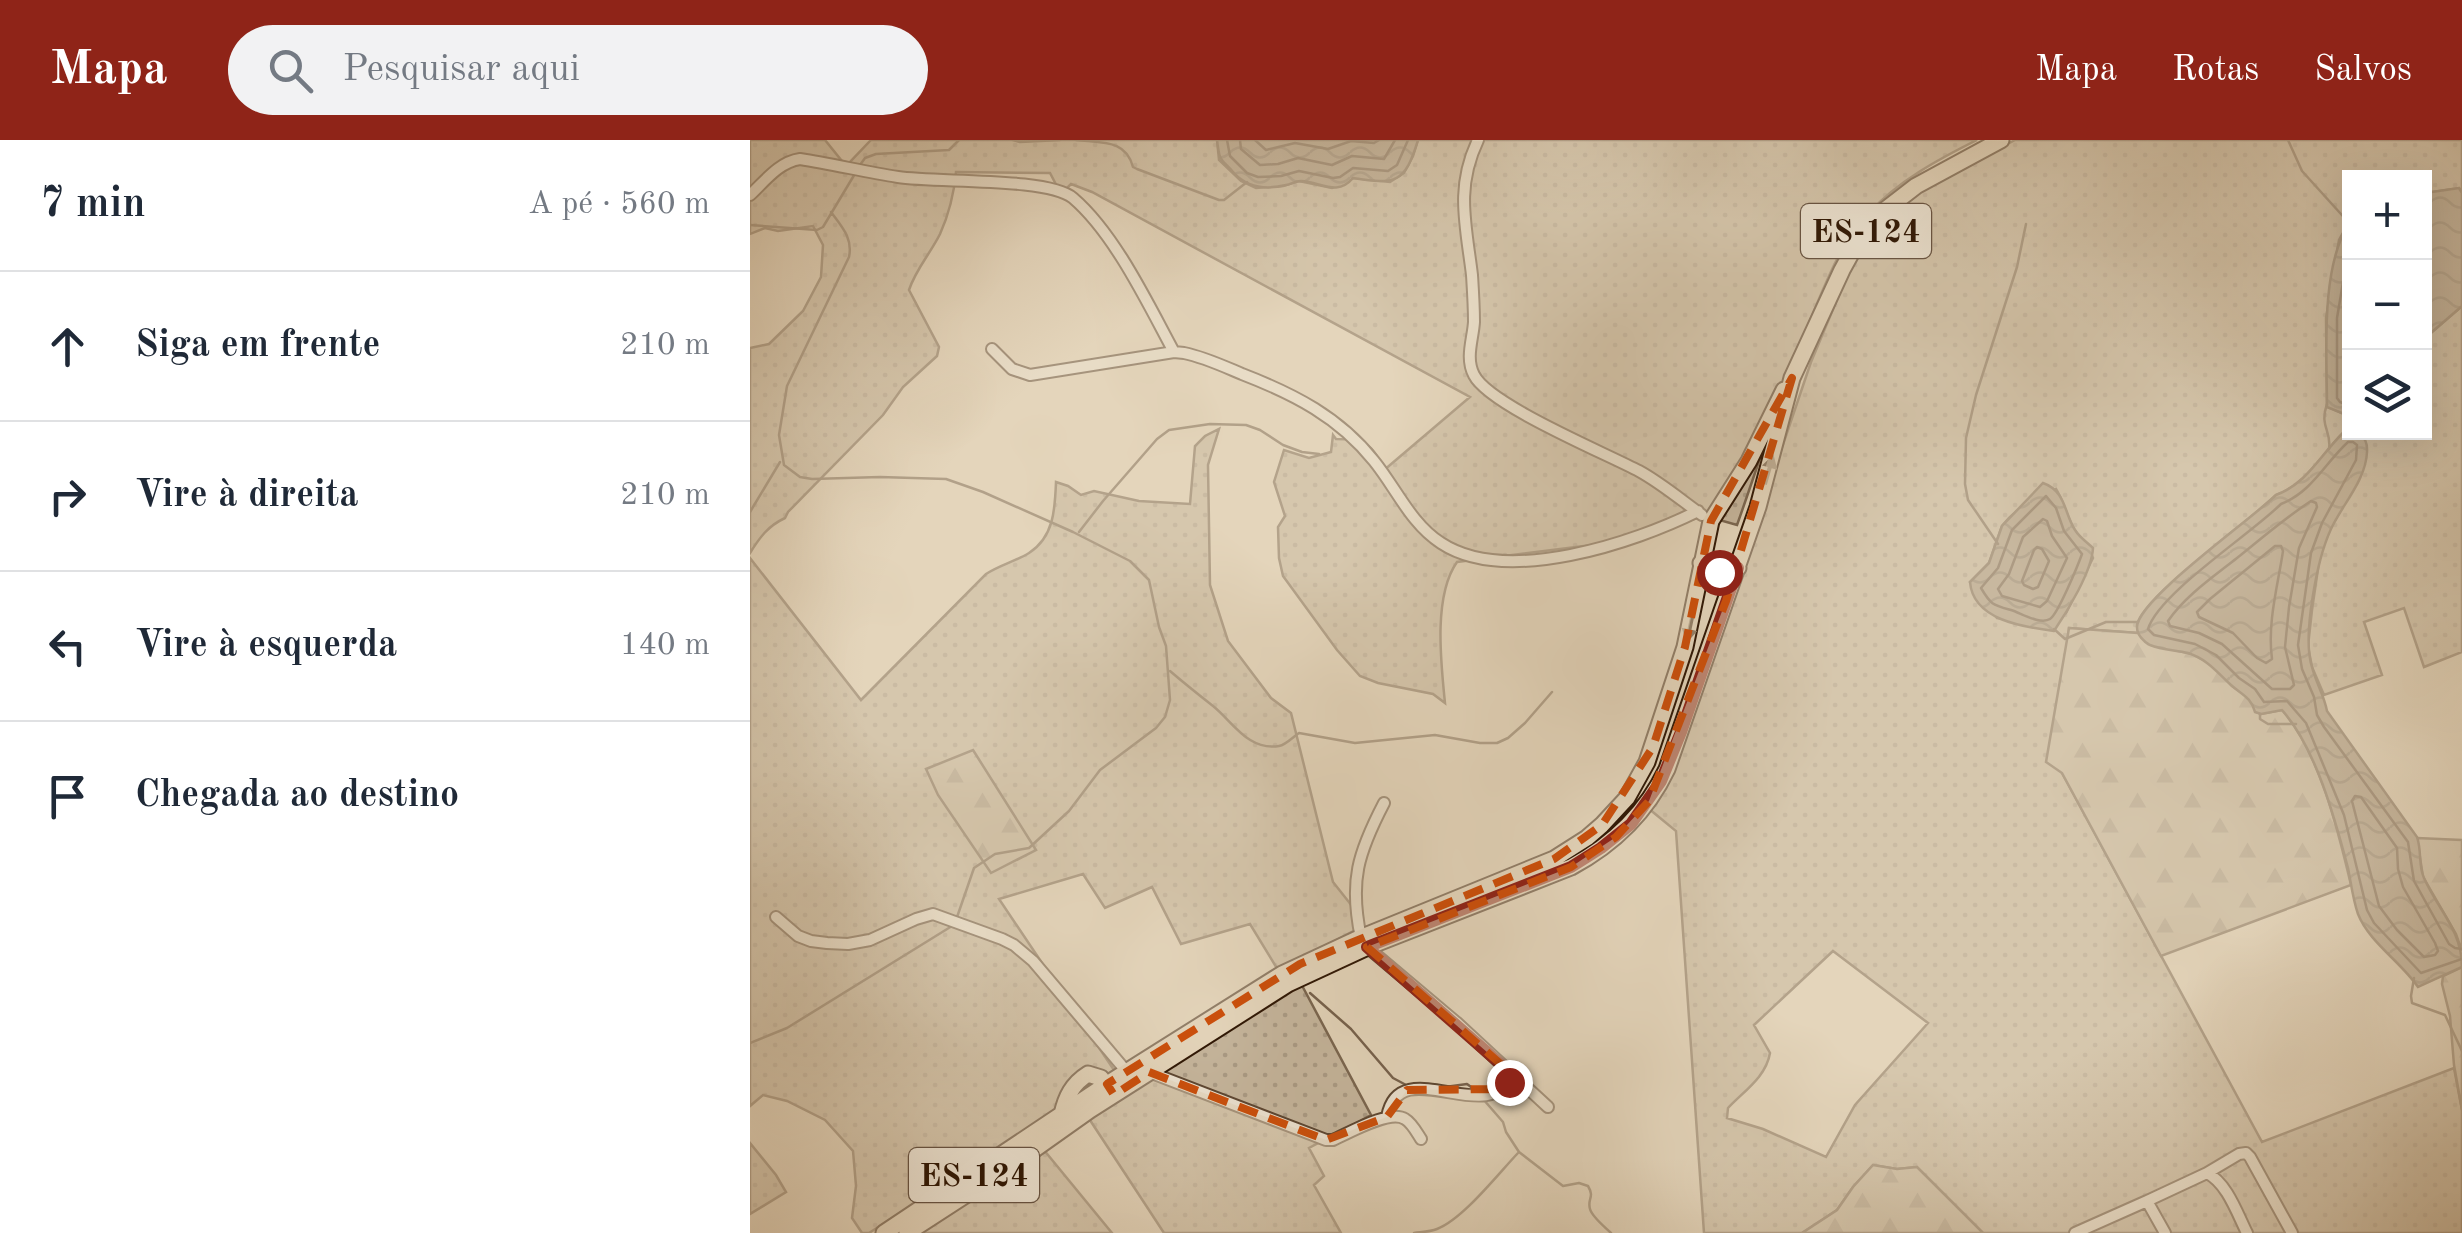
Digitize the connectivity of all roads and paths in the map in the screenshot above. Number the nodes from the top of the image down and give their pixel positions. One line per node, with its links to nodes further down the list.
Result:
1 (1478, 140): 9 (street)
2 (2002, 140): 6 (main road, ES-124)
3 (750, 195): 5 (street)
4 (992, 349): 5 (street)
5 (1174, 352): 9 (street)
6 (1792, 378): 7 (main road, ES-124); 8 (main road, ES-124, one-way to 6)
7 (1728, 495): 8 (main road); 9 (main road, ES-124)
8 (1758, 507): 11 (main road, ES-124)
9 (1704, 516): 10 (main road, ES-124)
10 (1702, 563): 11 (main road); 14 (main road, ES-124, one-way to 14)
11 (1738, 568): 14 (main road, ES-124)
12 (1384, 803): 14 (street)
13 (776, 918): 15 (street)
14 (1364, 942): 15 (main road, ES-124); 16 (main road, ES-124); 17 (street)
15 (1127, 1072): 18 (main road, ES-124)
16 (1149, 1072): 18 (main road, ES-124); 20 (street)
17 (1512, 1074): 19 (street); 20 (street)
18 (1110, 1089): 25 (main road, ES-124); 26 (main road, ES-124)
19 (1548, 1107)
20 (1388, 1117): 21 (street)
21 (1421, 1140)
22 (2207, 1172): 23 (street); 28 (street); 29 (street)
23 (2147, 1201): 24 (street); 27 (street)
24 (2077, 1232)
25 (884, 1233)
26 (908, 1233)
27 (2164, 1233)
28 (2247, 1233)
29 (2292, 1233)

